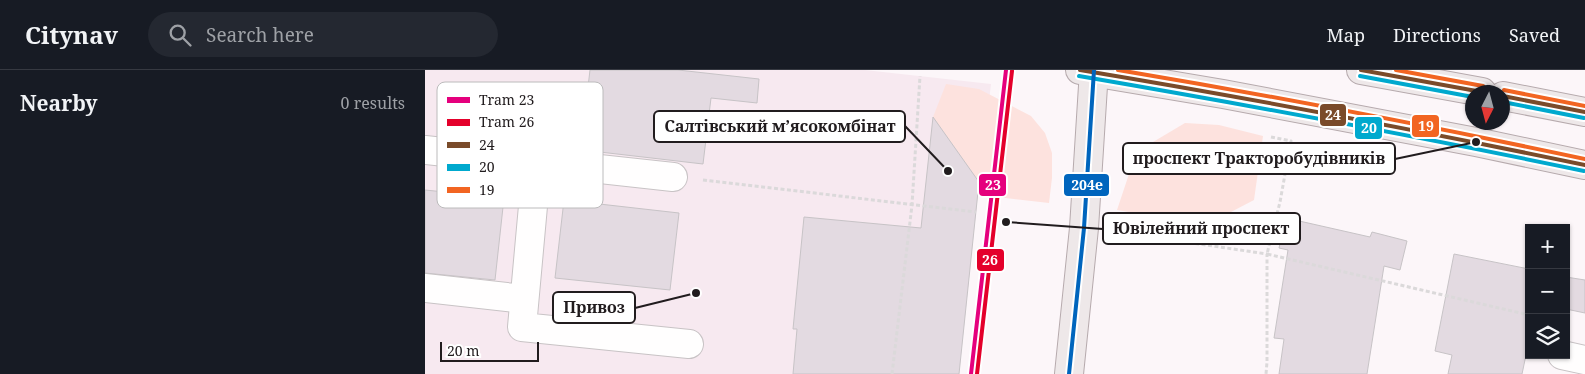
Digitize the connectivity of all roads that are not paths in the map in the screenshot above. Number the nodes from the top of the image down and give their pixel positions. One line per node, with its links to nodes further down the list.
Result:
1 (1361, 70): 3 (main road)
2 (1089, 71): 6 (main road); 15 (main road)
3 (1465, 89)
4 (1510, 97): 5 (main road)
5 (1585, 112)
6 (1585, 165)
7 (603, 169): 8 (lane)
8 (673, 177)
9 (533, 208): 11 (lane)
10 (425, 288): 11 (lane)
11 (524, 299): 12 (lane)
12 (689, 344)
13 (1570, 357): 14 (lane)
14 (1585, 360)
15 (1069, 374)

